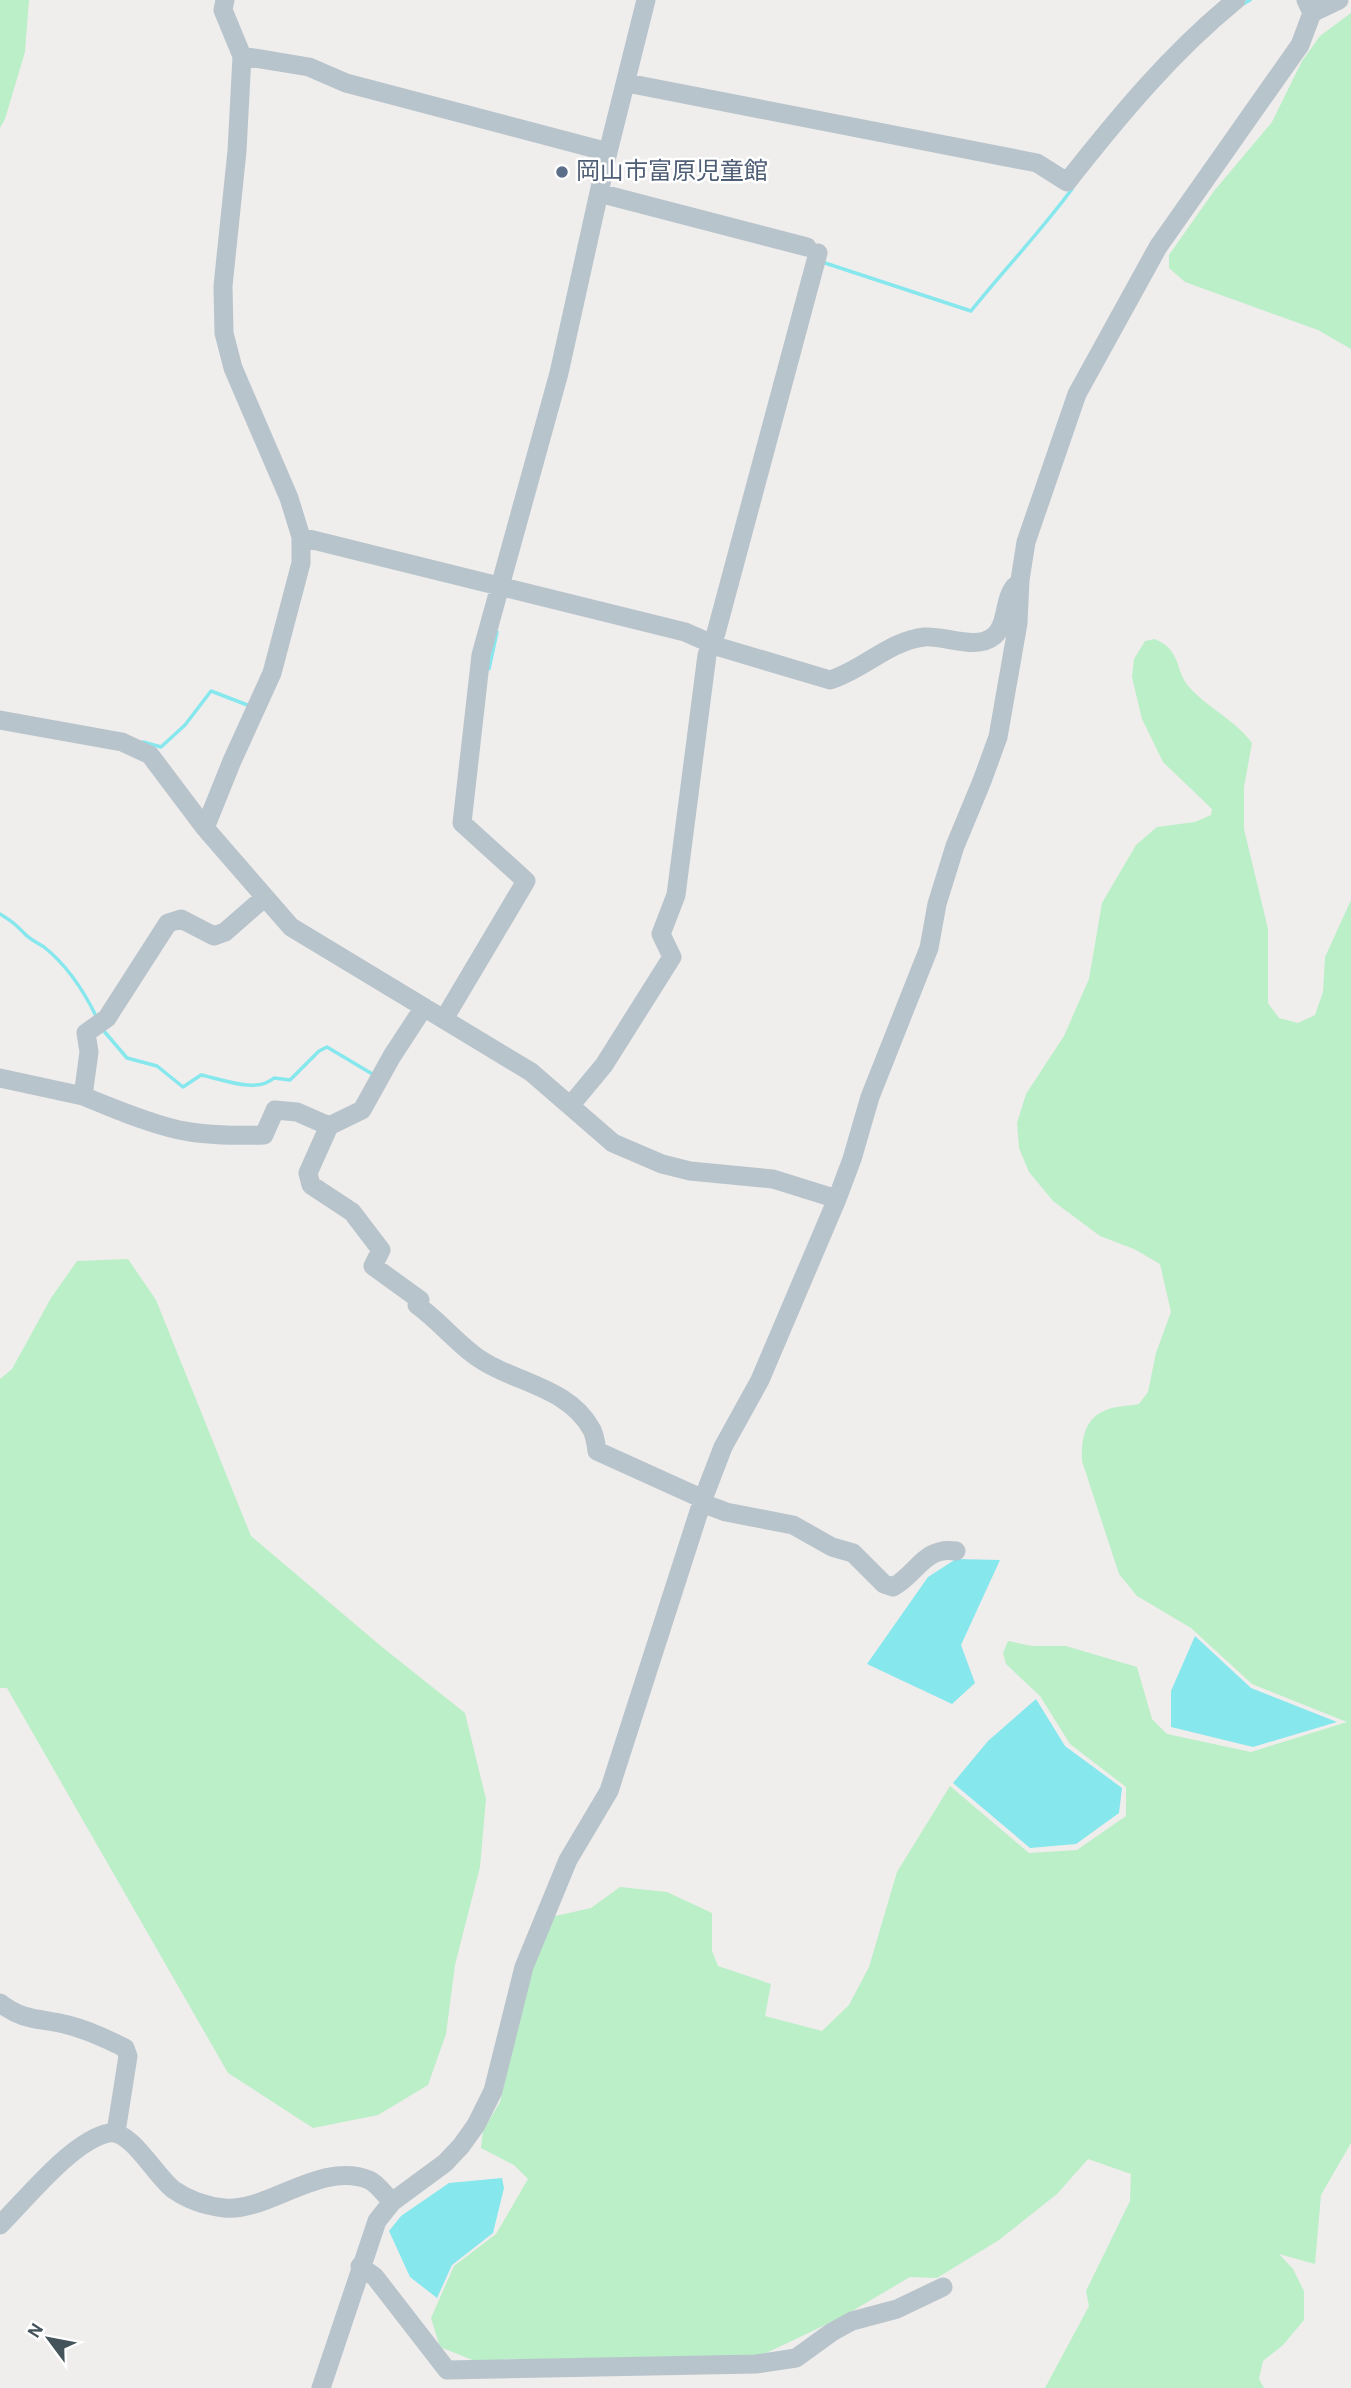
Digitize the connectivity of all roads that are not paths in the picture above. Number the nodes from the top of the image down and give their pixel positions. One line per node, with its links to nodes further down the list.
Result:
1 (225, 0): 6 (street)
2 (646, 0): 7 (street)
3 (1236, 0): 7 (street)
4 (1339, 0): 5 (street)
5 (1309, 6): 11 (street)
6 (242, 56): 8 (street); 10 (street)
7 (627, 83): 8 (street)
8 (608, 152): 9 (street)
9 (599, 193): 12 (street); 13 (street)
10 (301, 537): 12 (street); 15 (street)
11 (1020, 580): 13 (street); 23 (street)
12 (499, 587): 13 (street); 18 (street)
13 (711, 643): 21 (street)
14 (0, 720): 15 (street)
15 (205, 828): 16 (street)
16 (265, 897): 17 (street); 20 (street)
17 (424, 1007): 18 (street); 22 (street)
18 (444, 1019): 21 (street)
19 (0, 1078): 20 (street)
20 (83, 1096): 22 (street)
21 (570, 1106): 23 (street)
22 (329, 1126): 24 (street)
23 (837, 1199): 24 (street)
24 (703, 1501): 25 (street); 28 (street)
25 (957, 1551)
26 (0, 2003): 27 (street)
27 (116, 2132): 28 (street); 29 (street)
28 (392, 2202): 30 (street)
29 (0, 2225)
30 (360, 2266): 32 (street); 33 (street)
31 (943, 2287): 32 (street)
32 (446, 2379)
33 (321, 2388)

